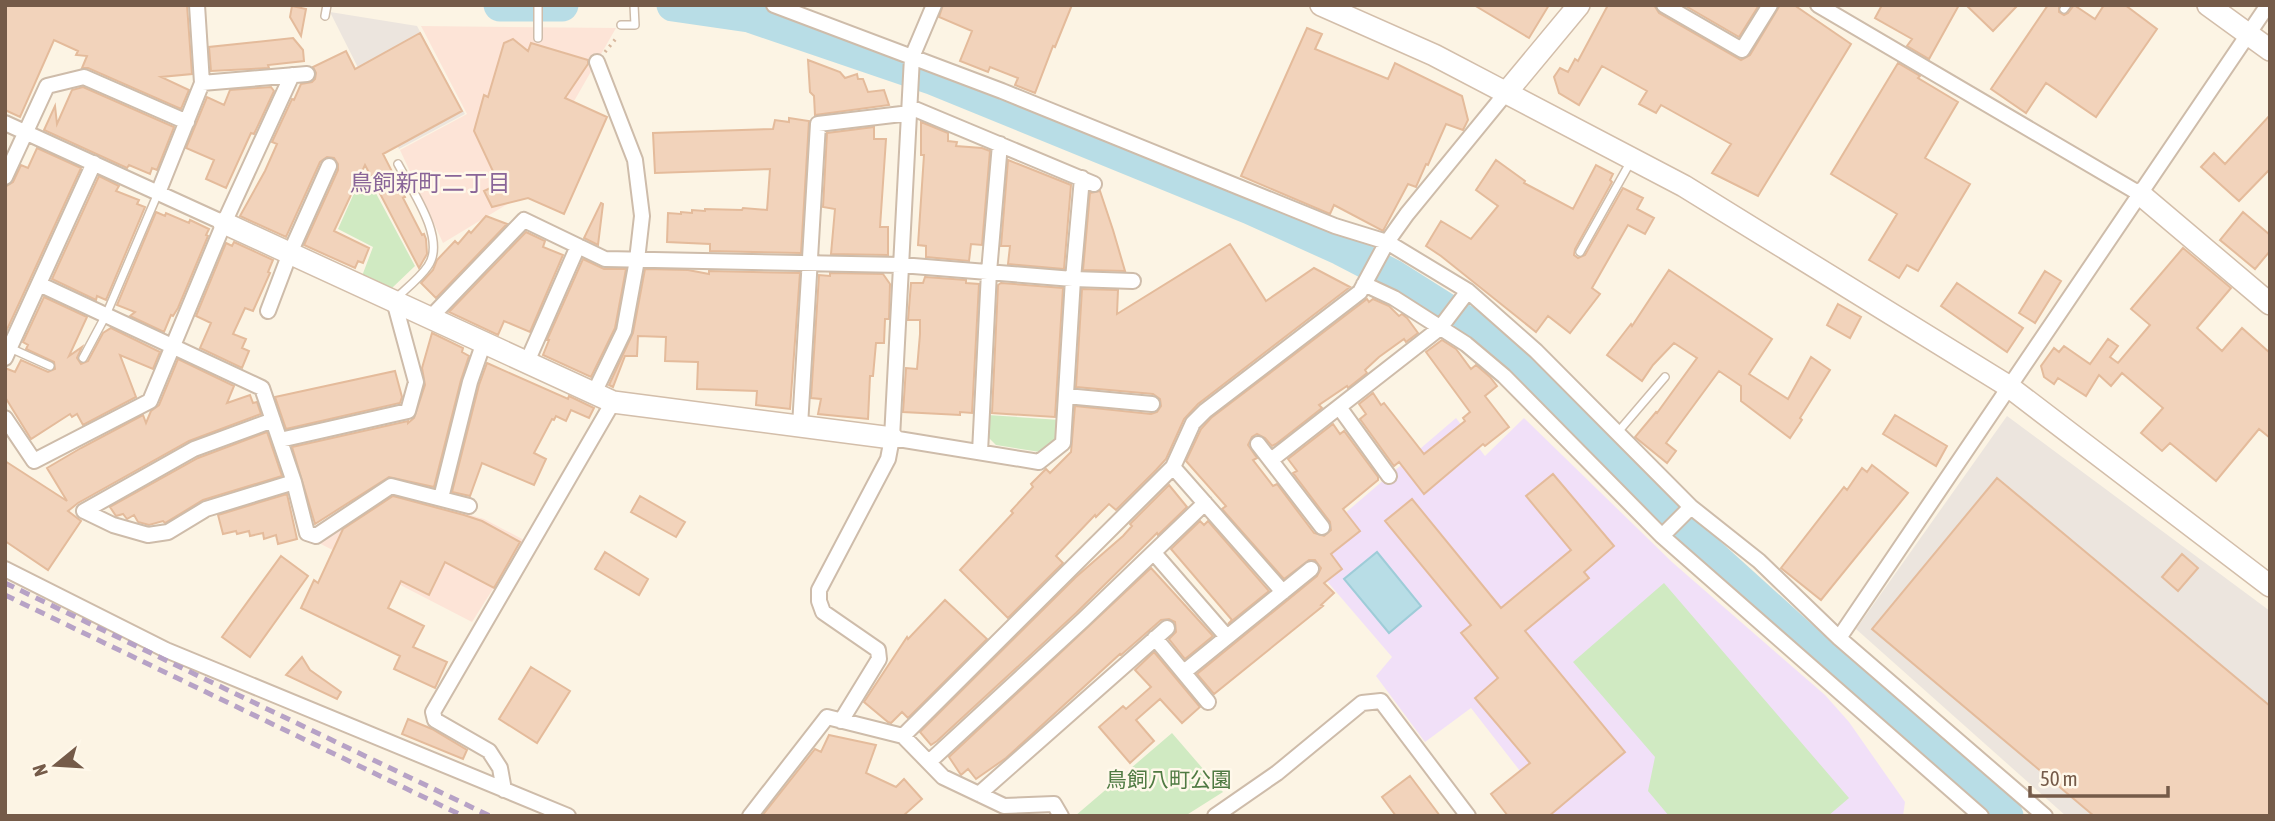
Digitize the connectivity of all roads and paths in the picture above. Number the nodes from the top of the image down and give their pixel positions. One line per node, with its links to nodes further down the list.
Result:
1 (197, 5): 23 (street)
2 (327, 5): 14 (lane)
3 (538, 5): 17 (lane)
4 (634, 5): 15 (lane)
5 (775, 5): 19 (street)
6 (934, 5): 19 (street)
7 (1321, 5): 24 (street)
8 (1579, 5): 24 (street)
9 (1664, 5): 10 (street)
10 (1770, 5)
11 (1818, 5): 36 (street)
12 (2208, 5): 16 (street)
13 (2268, 5): 16 (street)
14 (325, 16)
15 (621, 25): 20 (path)
16 (2249, 36): 18 (street); 36 (street)
17 (538, 38)
18 (2270, 50)
19 (912, 57): 25 (street); 38 (street)
20 (597, 62): 42 (street)
21 (307, 74): 22 (street)
22 (292, 75): 23 (street); 37 (street)
23 (202, 83): 26 (street)
24 (1506, 93): 30 (street); 38 (street)
25 (910, 110): 29 (street); 43 (street); 44 (street)
26 (187, 122): 28 (street); 35 (street)
27 (5, 123): 28 (street)
28 (26, 132): 31 (street); 34 (street)
29 (1000, 144): 45 (street); 46 (street)
30 (1633, 159): 41 (lane); 64 (street)
31 (93, 163): 35 (street); 49 (street)
32 (398, 163): 51 (lane)
33 (329, 166): 40 (street)
34 (5, 177)
35 (158, 193): 37 (street); 54 (lane)
36 (2140, 194): 52 (street); 64 (street)
37 (224, 223): 40 (street); 58 (street)
38 (1387, 242): 48 (street); 50 (street)
39 (578, 246): 42 (street); 55 (street); 61 (street)
40 (290, 253): 51 (street); 53 (street)
41 (1580, 253)
42 (637, 260): 43 (street); 65 (street)
43 (809, 263): 44 (street); 72 (street)
44 (901, 265): 45 (street); 74 (street)
45 (989, 272): 46 (street); 77 (street)
46 (1073, 279): 47 (street); 66 (street)
47 (1133, 281)
48 (1365, 281): 56 (street); 79 (street)
49 (39, 284): 54 (street); 59 (street)
50 (1468, 291): 56 (street); 73 (street)
51 (394, 301): 55 (street); 75 (street)
52 (2270, 304)
53 (268, 311)
54 (106, 315): 58 (street); 60 (lane)
55 (430, 318): 57 (street)
56 (1440, 328): 69 (street); 87 (street)
57 (484, 342): 61 (street); 82 (street)
58 (173, 346): 70 (street); 71 (street)
59 (7, 353): 62 (lane)
60 (83, 358)
61 (527, 362): 65 (street)
62 (50, 366)
63 (1665, 377): 73 (lane)
64 (2008, 386): 91 (street); 94 (street)
65 (593, 393): 67 (street)
66 (1066, 396): 68 (street); 77 (street)
67 (613, 402): 72 (street); 100 (street)
68 (1152, 404)
69 (1339, 407): 78 (street); 80 (street)
70 (5, 418)
71 (273, 420): 75 (street); 81 (street)
72 (800, 426): 74 (street)
73 (1617, 433): 85 (street)
74 (892, 438): 77 (street); 97 (street)
75 (280, 440): 81 (street)
76 (1258, 444): 78 (street)
77 (980, 452)
78 (1271, 460): 86 (street)
79 (1173, 467): 83 (street); 98 (street)
80 (1390, 475)
81 (294, 482): 82 (street)
82 (441, 498): 84 (street)
83 (1205, 503): 88 (street); 92 (street)
84 (469, 506)
85 (1691, 507): 87 (street); 94 (street)
86 (1322, 527)
87 (1662, 536): 107 (street)
88 (1154, 553): 93 (street); 99 (street)
89 (5, 569): 100 (street)
90 (1311, 569): 92 (street)
91 (2270, 586)
92 (1283, 592): 93 (street)
93 (1227, 637): 95 (street)
94 (1839, 638): 108 (street)
95 (1184, 672): 96 (street); 101 (street)
96 (1208, 702)
97 (841, 721): 98 (street); 103 (street)
98 (903, 736): 99 (street)
99 (929, 762): 101 (street)
100 (504, 790): 102 (street)
101 (978, 794): 104 (street)
102 (568, 816)
103 (750, 816)
104 (1061, 816)
105 (1215, 816): 106 (street)
106 (1468, 816)
107 (1981, 816)
108 (2045, 816)

